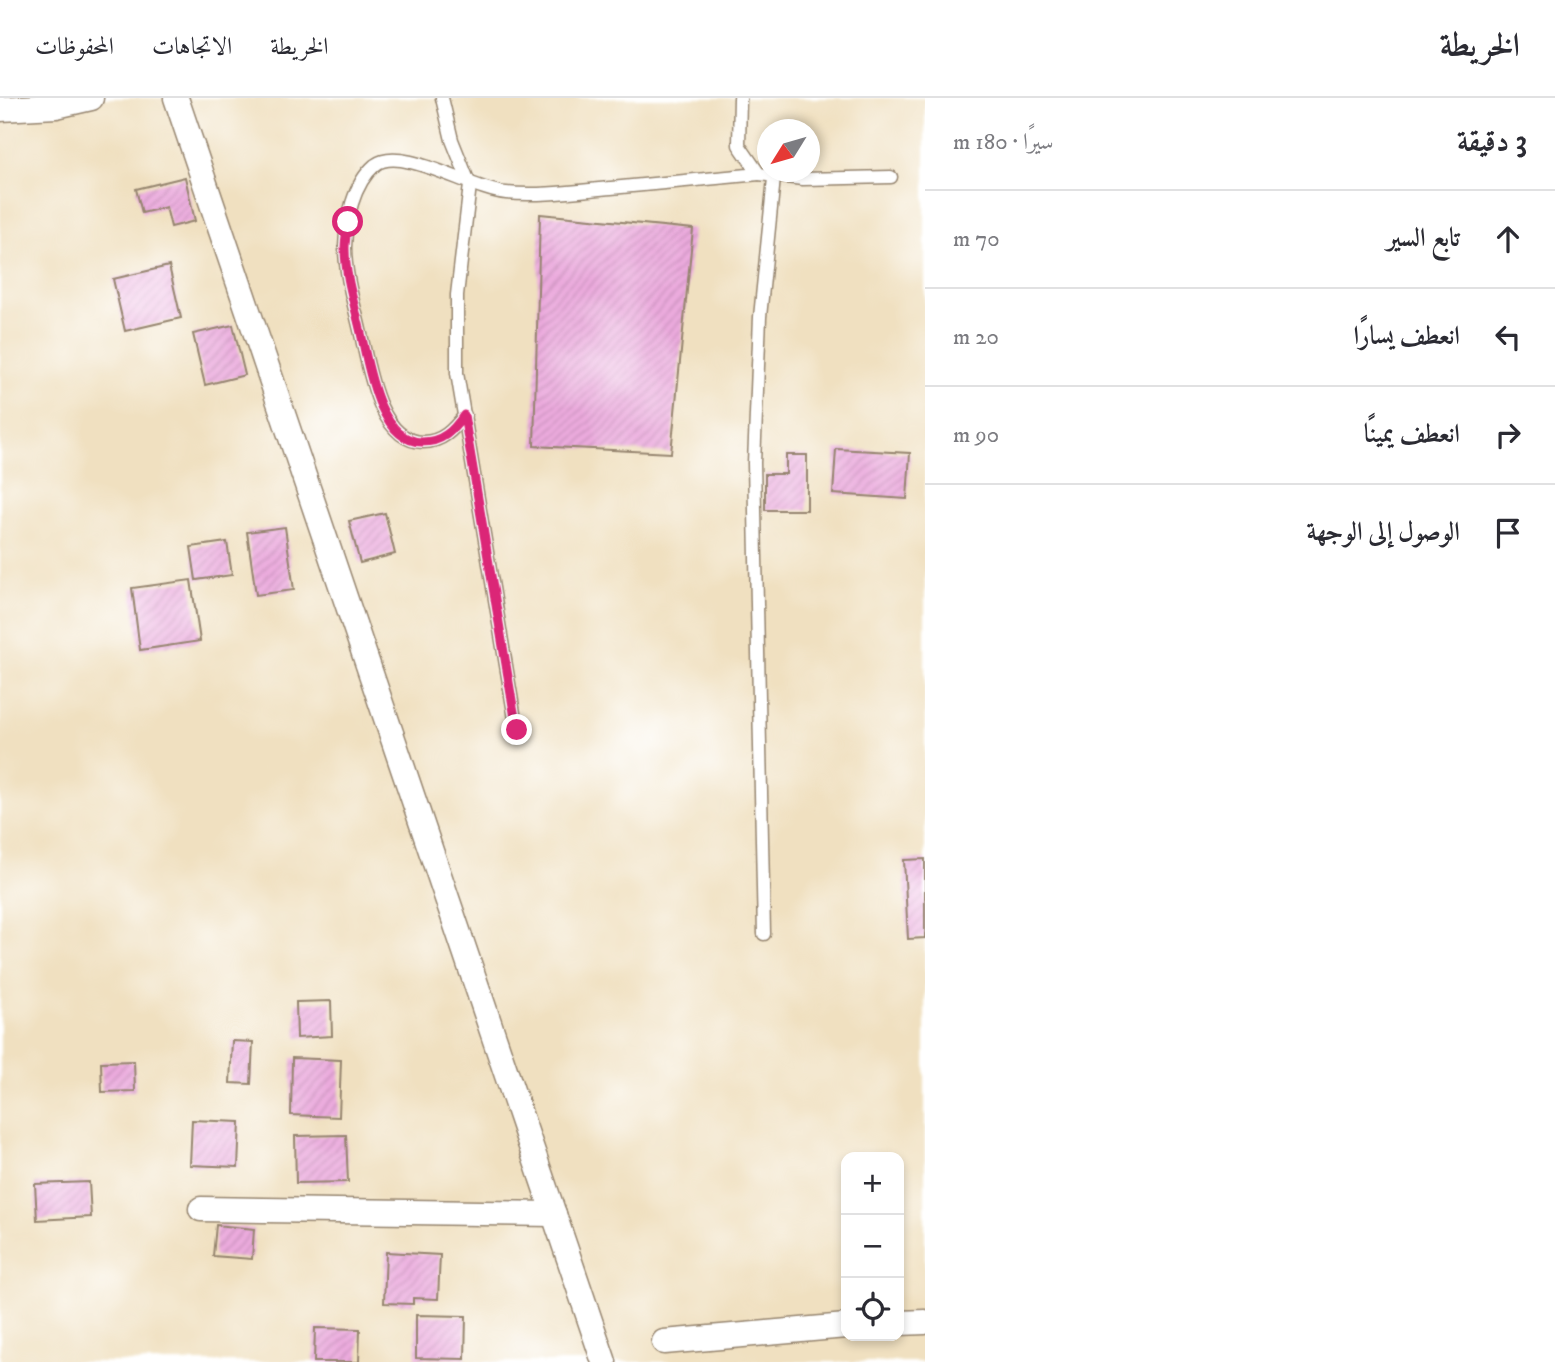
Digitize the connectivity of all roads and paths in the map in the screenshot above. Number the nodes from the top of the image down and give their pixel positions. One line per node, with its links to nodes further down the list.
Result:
1 (91, 98): 5 (street)
2 (176, 98): 17 (street)
3 (442, 98): 12 (lane)
4 (740, 98): 7 (lane)
5 (0, 109): 6 (street)
6 (0, 130)
7 (757, 171)
8 (757, 174): 12 (lane)
9 (891, 177): 10 (lane)
10 (820, 178)
11 (774, 182): 15 (lane)
12 (470, 185): 13 (lane); 13 (lane)
13 (464, 415): 14 (lane)
14 (517, 730)
15 (764, 934)
16 (201, 1209): 17 (street)
17 (554, 1214): 22 (street)
18 (925, 1322): 19 (street)
19 (904, 1323)
20 (841, 1326): 21 (street)
21 (664, 1342)
22 (604, 1362)

